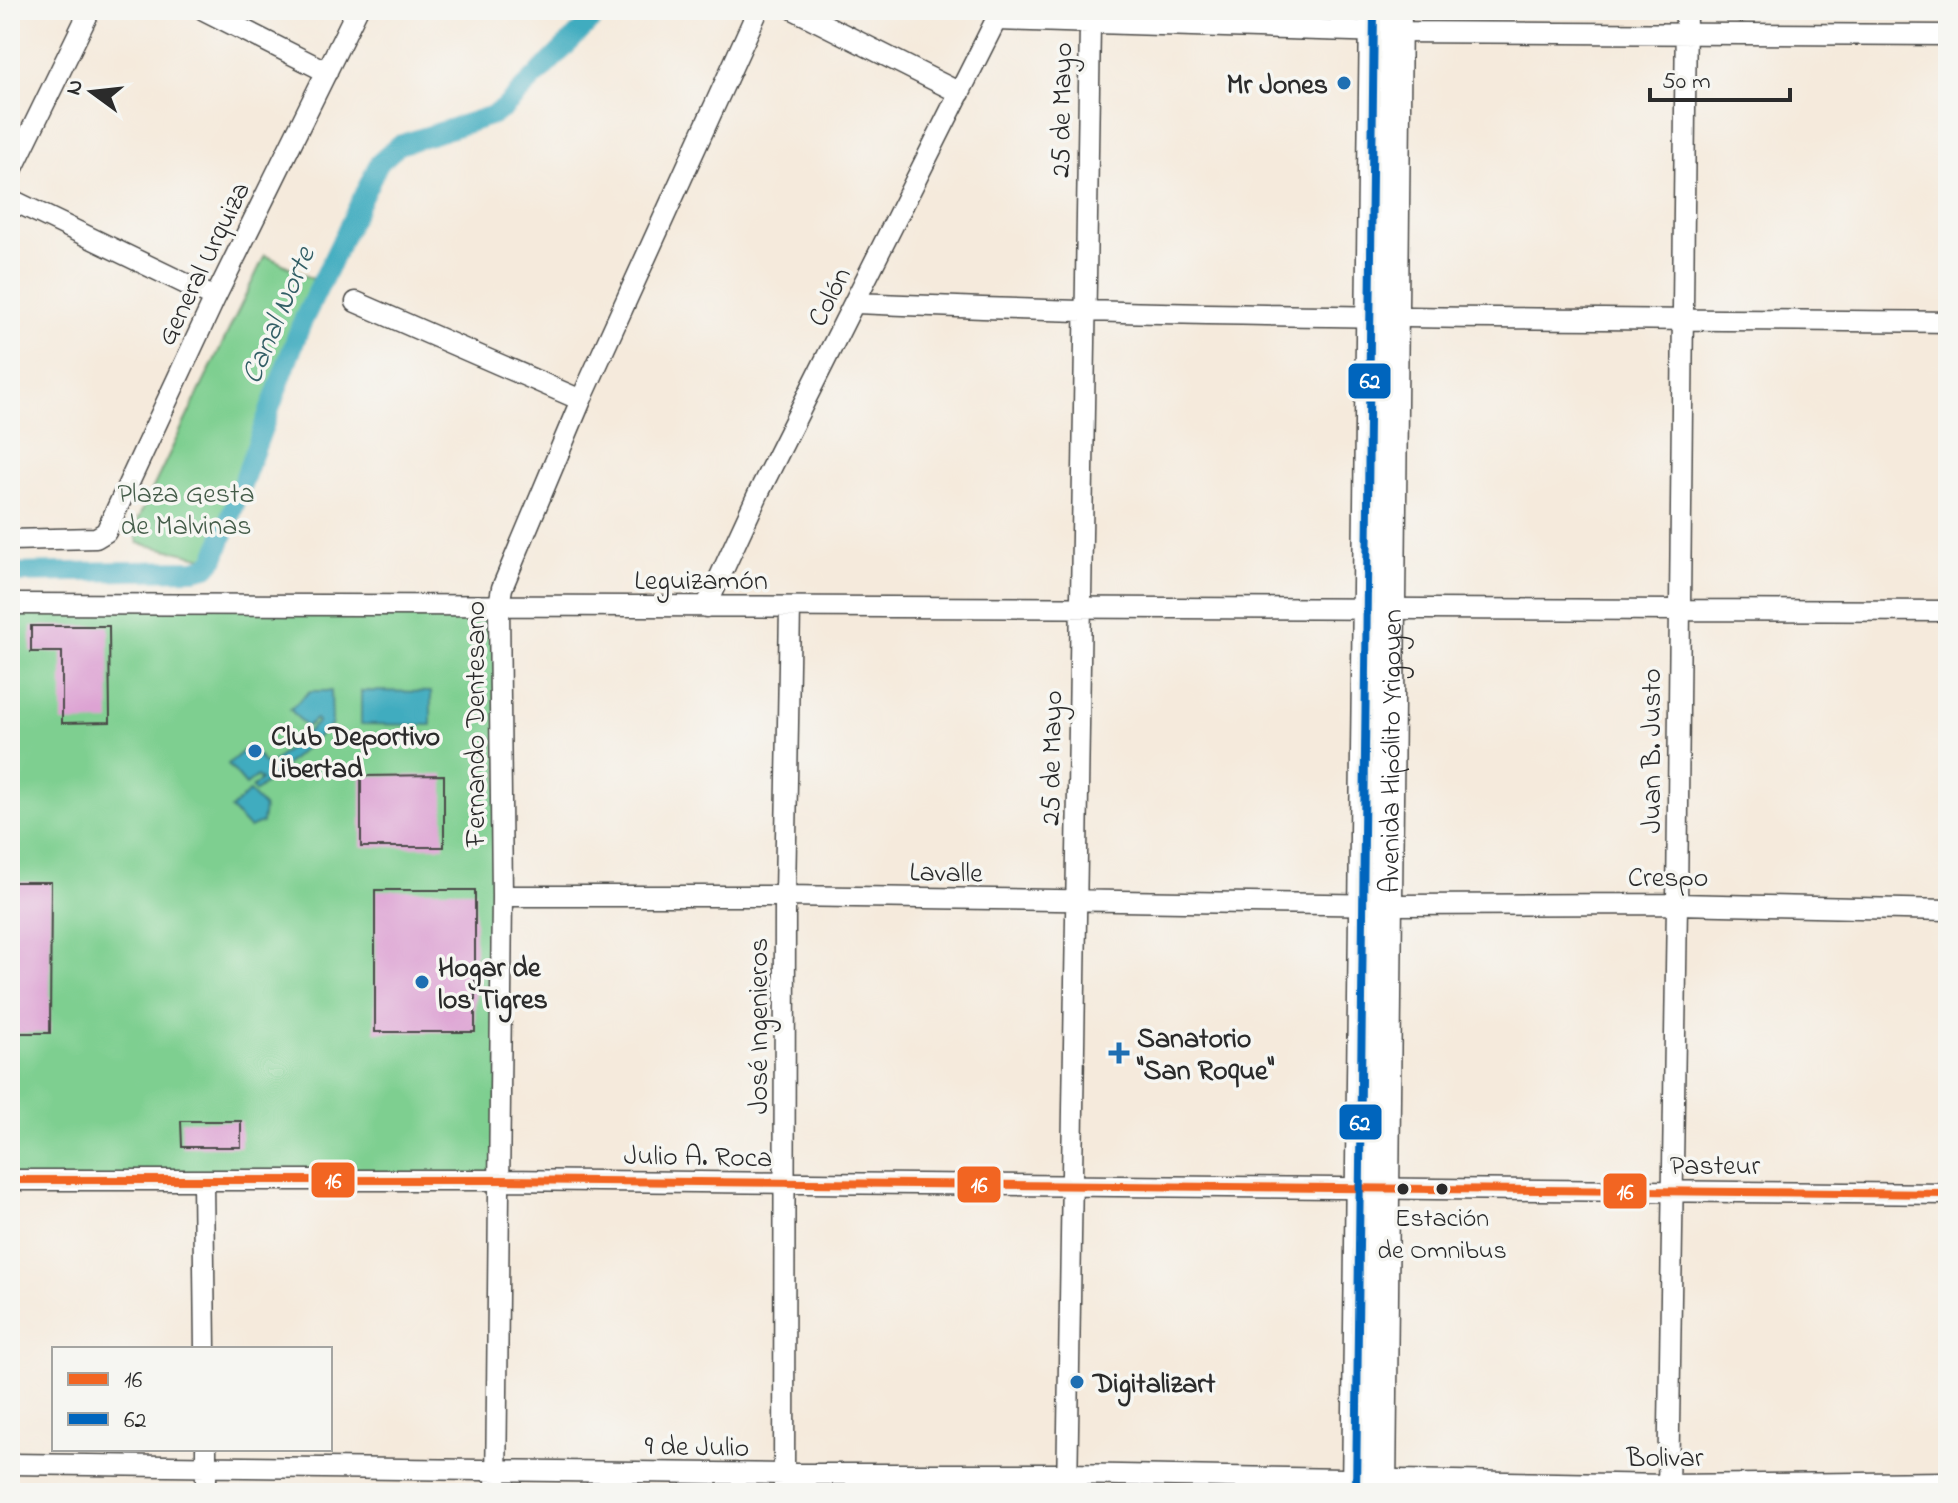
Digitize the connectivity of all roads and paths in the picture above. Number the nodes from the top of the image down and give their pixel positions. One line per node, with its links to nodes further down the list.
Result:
1 (90, 10): 14 (street)
2 (204, 10): 12 (street)
3 (357, 10): 12 (street, General Urquiza)
4 (758, 10): 23 (street, Fernando Dentesano)
5 (796, 10): 13 (street)
6 (1686, 10): 10 (street, Juan B. Justo)
7 (998, 15): 9 (street); 13 (street, Colón)
8 (1386, 21): 9 (street); 10 (street); 20 (street, Avenida Hipólito Yrigoyen)
9 (1090, 24): 19 (street, 25 de Mayo)
10 (1685, 34): 11 (street); 21 (street, Juan B. Justo)
11 (1948, 35)
12 (327, 72): 16 (street, General Urquiza)
13 (960, 93): 18 (street, Colón)
14 (10, 174)
15 (10, 199): 16 (street)
16 (215, 298): 24 (street, General Urquiza)
17 (356, 302): 23 (street)
18 (856, 303): 19 (street); 28 (street, Colón)
19 (1085, 313): 20 (street); 27 (street, 25 de Mayo)
20 (1382, 319): 21 (street); 30 (street, Avenida Hipólito Yrigoyen)
21 (1684, 319): 22 (street); 31 (street, Juan B. Justo)
22 (1948, 322)
23 (581, 400): 26 (street, Fernando Dentesano)
24 (10, 540)
25 (10, 604): 26 (street, Leguizamón)
26 (499, 605): 28 (street, Leguizamón); 33 (street, Fernando Dentesano)
27 (1080, 605): 29 (street, Leguizamón); 30 (street, Leguizamón); 35 (street, 25 de Mayo)
28 (706, 607): 29 (street, Leguizamón)
29 (790, 607): 34 (street, José Ingenieros)
30 (1380, 609): 31 (street, Leguizamón); 37 (street, Avenida Hipólito Yrigoyen)
31 (1679, 610): 32 (street, Leguizamón); 36 (street, Juan B. Justo)
32 (1948, 611)
33 (502, 896): 34 (street, Lavalle); 40 (street, Fernando Dentesano)
34 (785, 896): 35 (street, Lavalle); 42 (street, José Ingenieros)
35 (1076, 901): 37 (street, Lavalle); 43 (street, 25 de Mayo)
36 (1677, 904): 37 (street, Crespo); 38 (street, Crespo); 45 (street, Juan B. Justo)
37 (1376, 905): 44 (street, Avenida Hipólito Yrigoyen)
38 (1948, 910)
39 (10, 1180): 41 (street, Julio A. Roca)
40 (499, 1180): 41 (street, Julio A. Roca); 42 (street, Julio A. Roca); 50 (street, Fernando Dentesano)
41 (203, 1182): 47 (street)
42 (785, 1185): 43 (street, Julio A. Roca); 52 (street, José Ingenieros)
43 (1072, 1187): 44 (street, Julio A. Roca); 53 (street, 25 de Mayo)
44 (1374, 1189): 45 (street, Pasteur); 54 (street, Avenida Hipólito Yrigoyen)
45 (1673, 1192): 46 (street, Pasteur); 55 (street, Juan B. Justo)
46 (1948, 1194)
47 (205, 1347)
48 (206, 1458): 49 (street, 9 de Julio); 50 (street, 9 de Julio); 56 (street)
49 (10, 1464)
50 (497, 1470): 52 (street, 9 de Julio); 57 (street, Fernando Dentesano)
51 (1948, 1482): 55 (street, Bolivar)
52 (784, 1484): 53 (street, 9 de Julio)
53 (1068, 1484): 54 (street, 9 de Julio)
54 (1369, 1486): 55 (street, Bolivar)
55 (1668, 1489)
56 (206, 1493)
57 (496, 1493)

